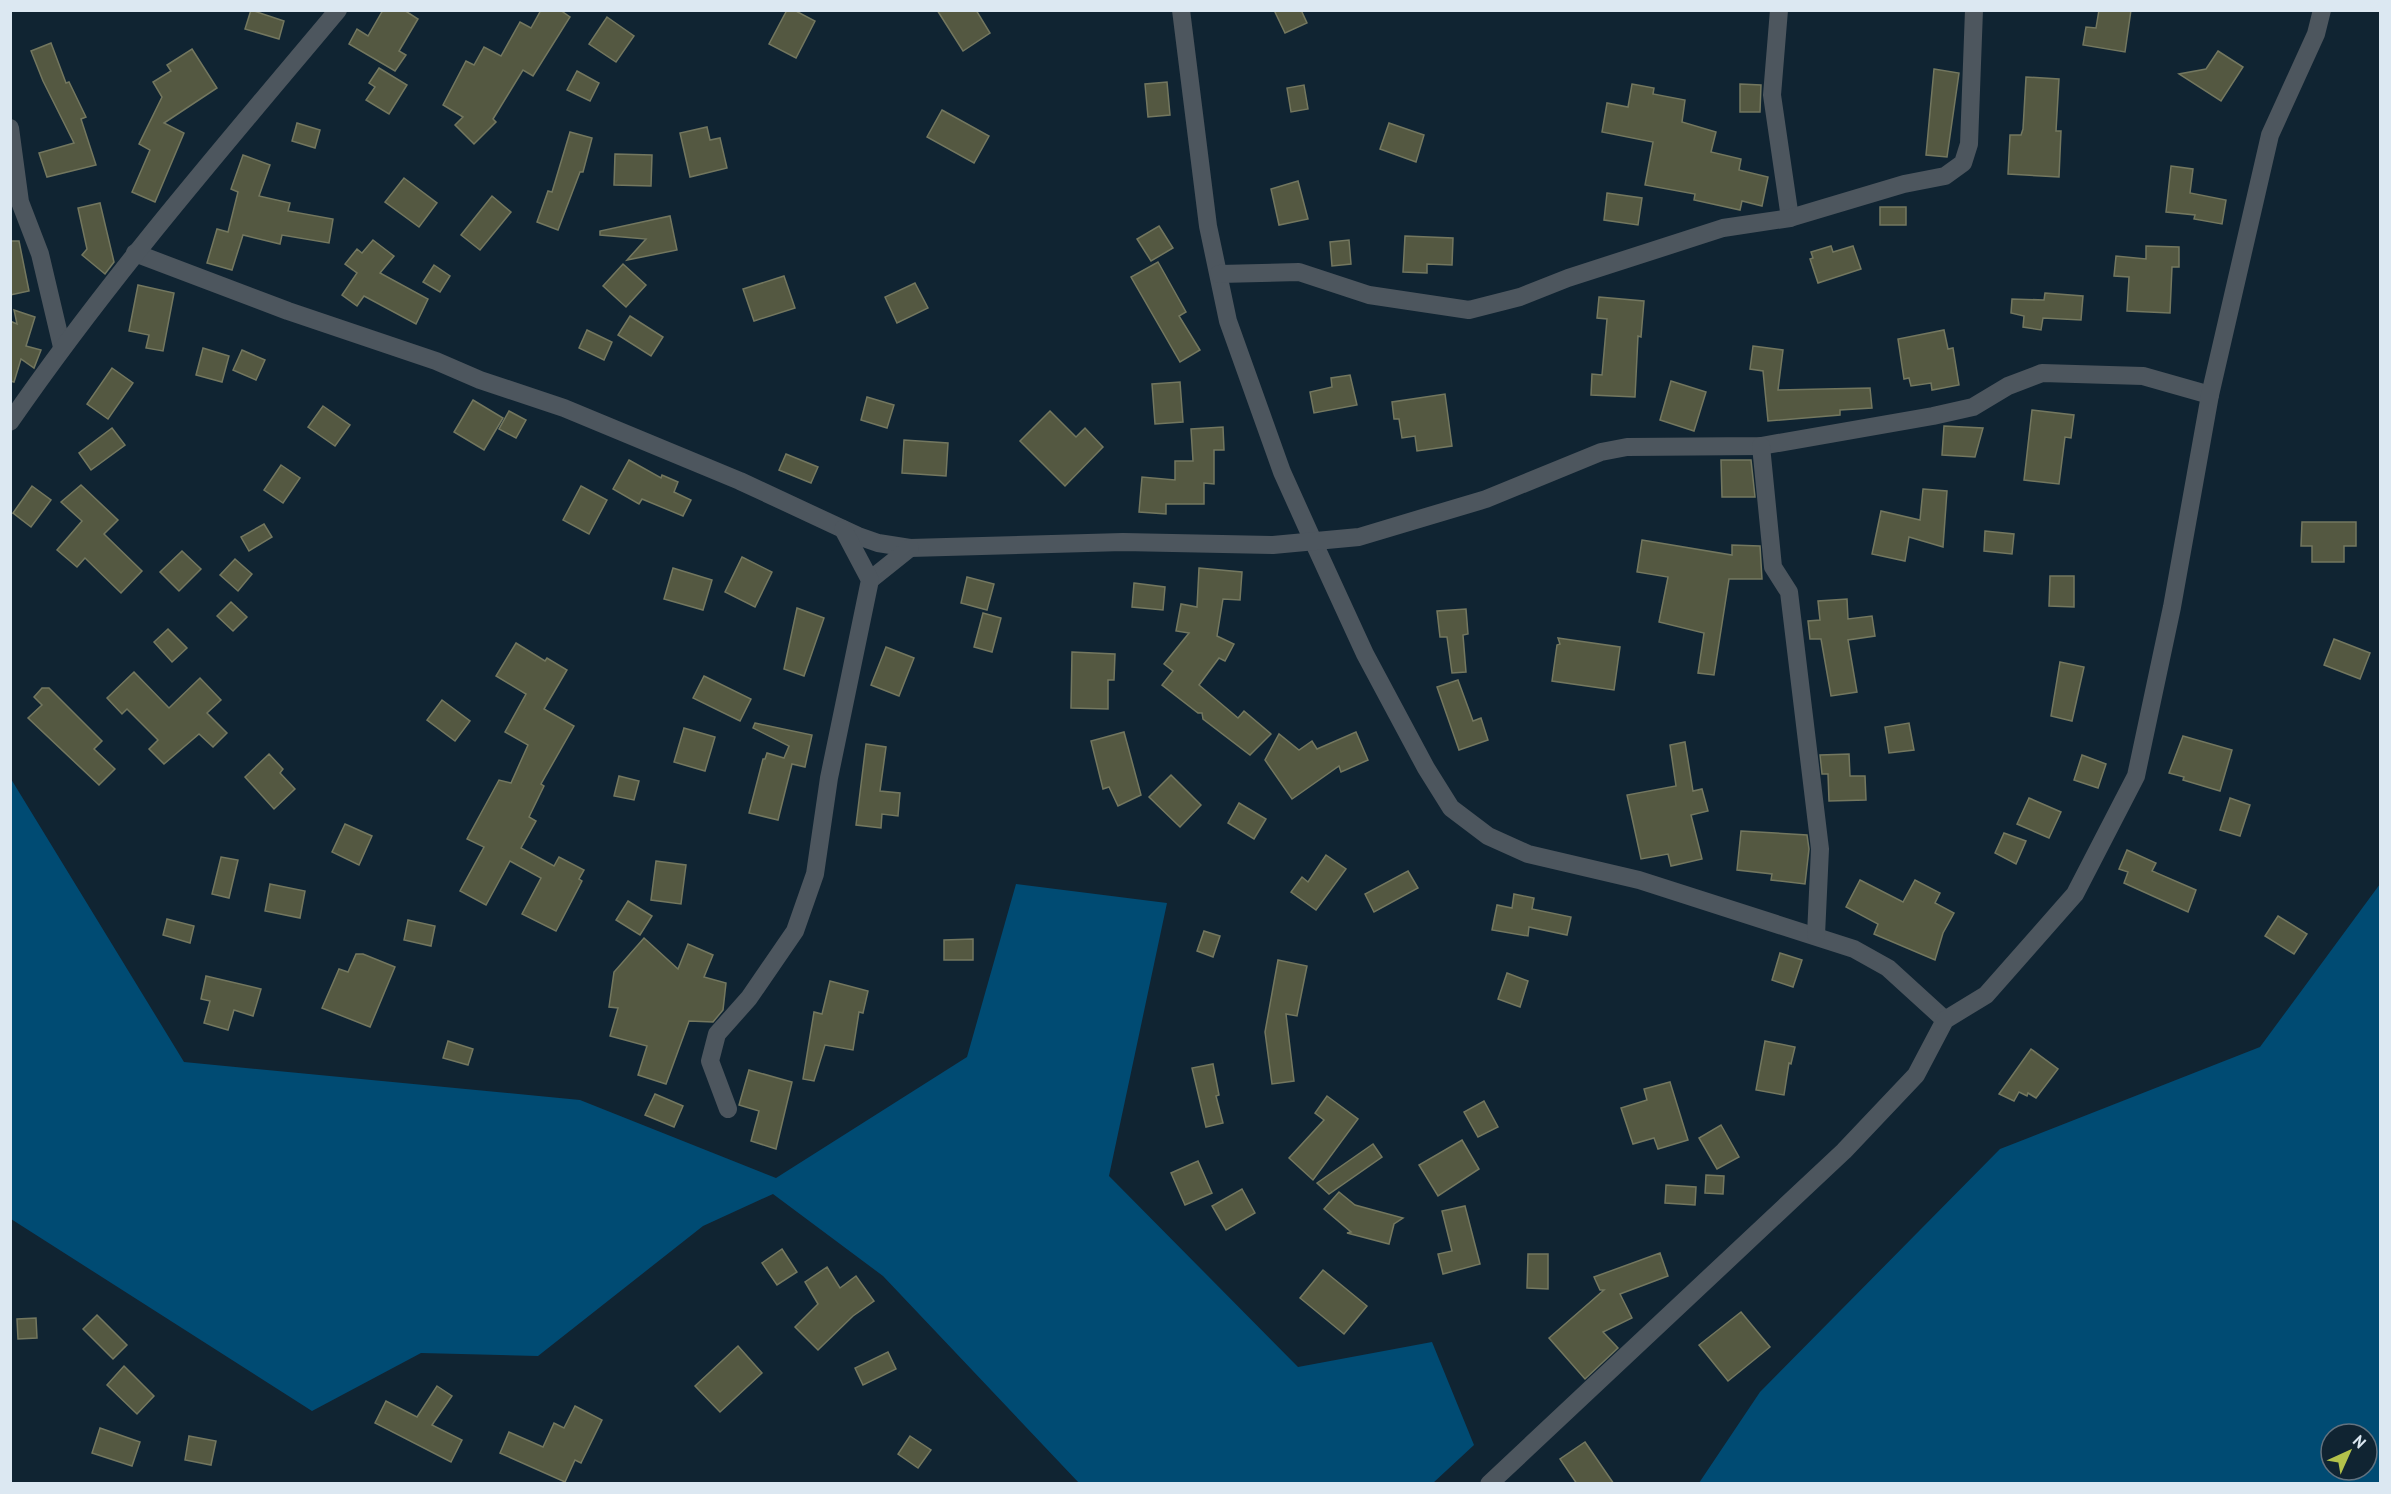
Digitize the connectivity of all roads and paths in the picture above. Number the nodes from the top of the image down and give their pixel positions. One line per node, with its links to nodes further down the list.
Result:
1 (338, 10): 8 (street)
2 (1181, 10): 9 (street)
3 (1779, 10): 7 (street)
4 (1974, 10): 7 (street)
5 (2322, 10): 11 (street)
6 (10, 128): 10 (street)
7 (1790, 218): 9 (street)
8 (135, 253): 10 (street); 14 (street)
9 (1219, 274): 15 (street)
10 (62, 347): 12 (street)
11 (2210, 394): 13 (street); 19 (street)
12 (10, 422)
13 (1761, 446): 15 (street); 18 (street)
14 (843, 529): 16 (street); 17 (street)
15 (1314, 543): 16 (street); 18 (street)
16 (910, 549): 17 (street)
17 (870, 580): 20 (street)
18 (1816, 935): 19 (street)
19 (1945, 1020): 21 (street)
20 (728, 1109)
21 (1489, 1484)

